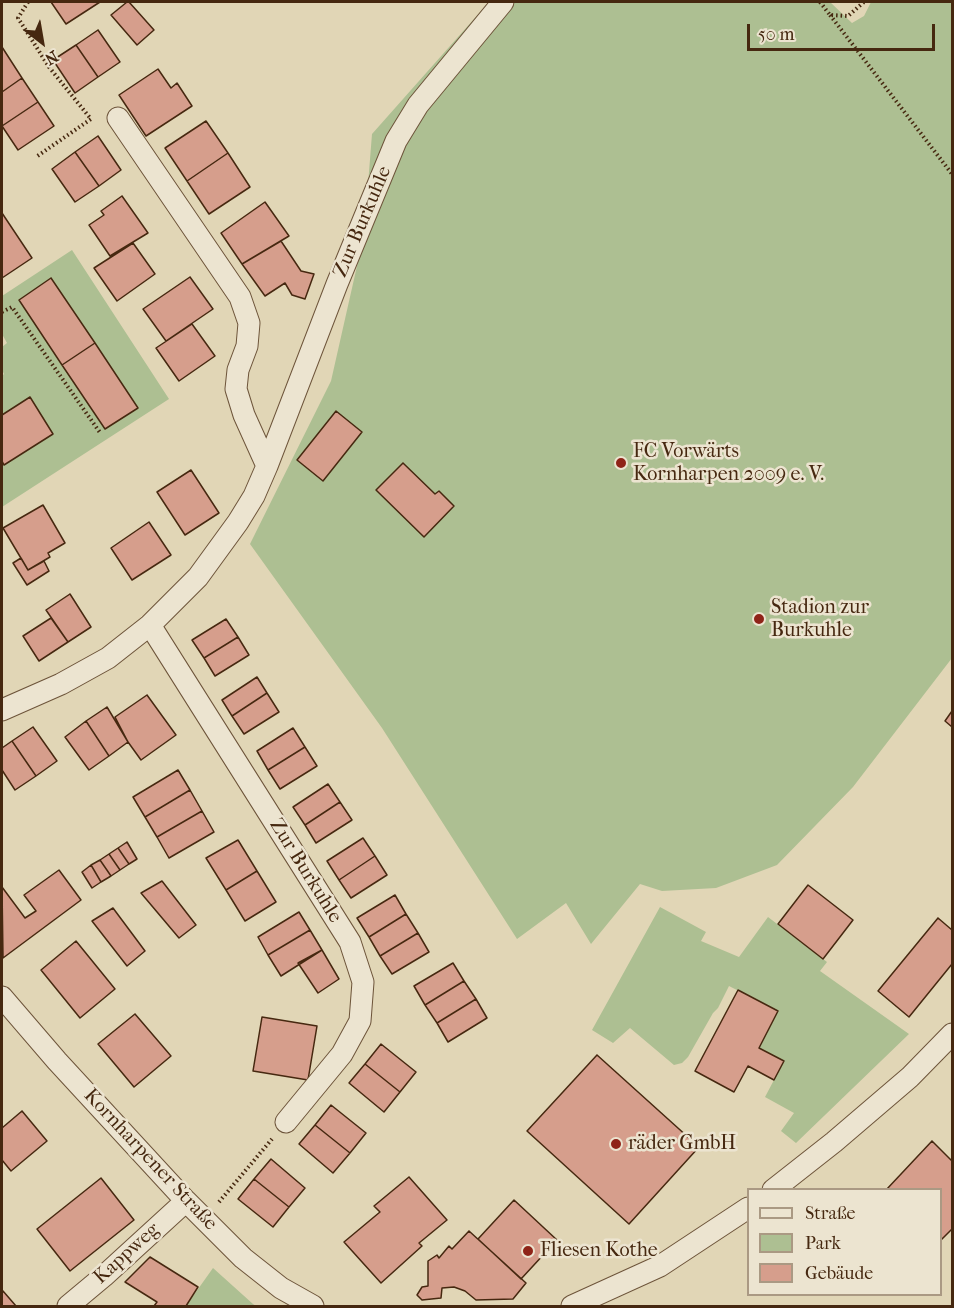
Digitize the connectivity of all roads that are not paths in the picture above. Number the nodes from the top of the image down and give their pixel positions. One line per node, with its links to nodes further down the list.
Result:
1 (502, 2): 3 (street, Zur Burkuhle)
2 (118, 118): 3 (street)
3 (267, 466): 4 (street, Zur Burkuhle)
4 (150, 625): 5 (street, Zur Burkuhle); 8 (street, Zur Burkuhle)
5 (2, 710)
6 (2, 997): 10 (street, Kornharpener Straße)
7 (952, 1034): 9 (street)
8 (286, 1122)
9 (776, 1188)
10 (186, 1201): 12 (street, Kappweg); 13 (street, Kornharpener Straße)
11 (747, 1209): 14 (street)
12 (68, 1306)
13 (313, 1306)
14 (572, 1306)

